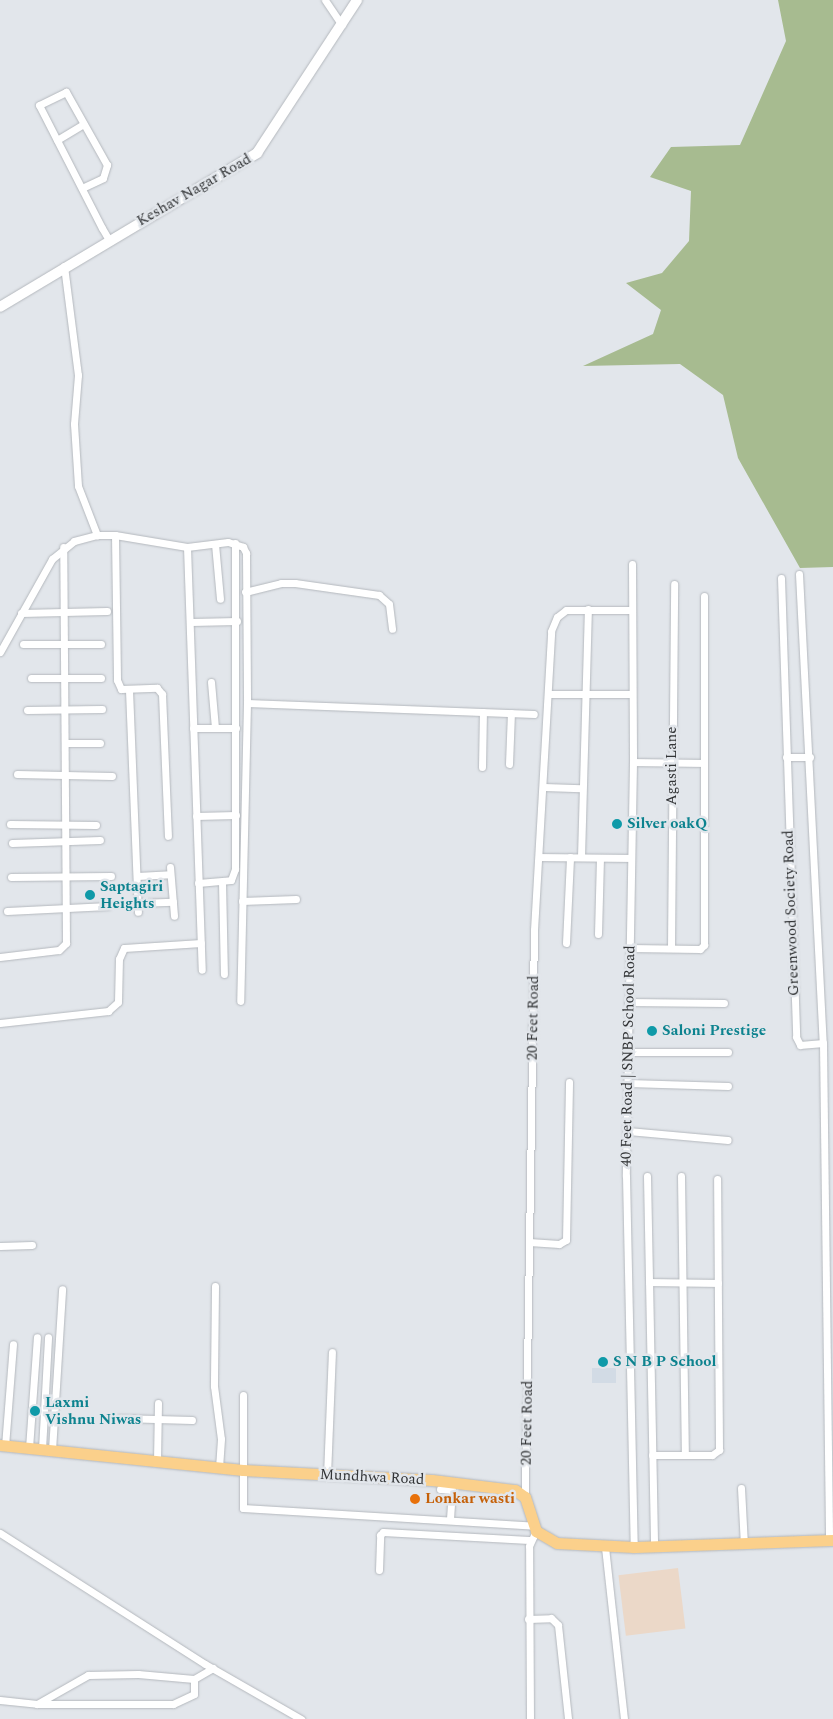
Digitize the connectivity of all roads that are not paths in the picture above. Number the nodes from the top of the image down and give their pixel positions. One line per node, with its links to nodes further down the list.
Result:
1 (325, 0): 3 (street)
2 (357, 0): 3 (street, Keshav Nagar Road)
3 (342, 25): 7 (street, Keshav Nagar Road)
4 (84, 124): 5 (street); 5 (street); 6 (street)
5 (57, 140): 6 (street)
6 (82, 188): 7 (street)
7 (109, 240): 8 (street, Keshav Nagar Road)
8 (64, 266): 9 (street, Keshav Nagar Road); 10 (street)
9 (0, 307)
10 (97, 535): 11 (street); 14 (street)
11 (115, 535): 15 (street); 39 (street)
12 (235, 543): 13 (street); 20 (street); 28 (street)
13 (215, 544): 15 (street); 22 (street)
14 (63, 547): 26 (street); 27 (street)
15 (186, 547): 29 (street)
16 (632, 564): 24 (street, 40 Feet Road | SNBP School Road)
17 (799, 574): 55 (street, Greenwood Society Road)
18 (781, 578): 56 (street, Greenwood Society Road)
19 (674, 584): 60 (street, Agasti Lane)
20 (245, 592): 30 (street); 43 (street)
21 (704, 596): 58 (street)
22 (220, 599)
23 (588, 609): 24 (street, 20 Feet Road); 40 (street, 20 Feet Road); 41 (street)
24 (632, 610): 42 (street, 40 Feet Road | SNBP School Road)
25 (107, 611): 27 (street)
26 (21, 613): 27 (street); 34 (street)
27 (64, 613): 32 (street)
28 (237, 620): 29 (street); 52 (street)
29 (191, 622): 50 (street)
30 (392, 629)
31 (24, 644): 32 (street)
32 (64, 644): 33 (street); 35 (street)
33 (101, 644)
34 (0, 652)
35 (63, 677): 36 (street); 37 (street); 46 (street)
36 (31, 678)
37 (101, 678)
38 (211, 682): 51 (street)
39 (128, 690): 72 (street); 83 (street)
40 (548, 694): 41 (street); 65 (street, 20 Feet Road)
41 (583, 694): 42 (street); 66 (street)
42 (632, 694): 57 (street, 40 Feet Road | SNBP School Road)
43 (246, 703): 47 (street); 89 (street)
44 (102, 709): 46 (street)
45 (28, 710): 46 (street)
46 (65, 710): 53 (street)
47 (484, 712): 48 (street); 61 (street)
48 (511, 713): 49 (street); 59 (street)
49 (534, 714)
50 (193, 728): 51 (street); 68 (street)
51 (215, 728): 52 (street)
52 (236, 728): 67 (street)
53 (66, 743): 54 (street); 63 (street)
54 (100, 743)
55 (810, 757): 56 (street); 108 (street, Greenwood Society Road)
56 (786, 758): 108 (street, Greenwood Society Road)
57 (633, 762): 60 (street); 80 (street, 40 Feet Road | SNBP School Road)
58 (703, 763): 60 (street); 100 (street)
59 (509, 764)
60 (673, 764): 100 (street, Agasti Lane)
61 (482, 767)
62 (17, 774): 63 (street)
63 (66, 775): 64 (street); 70 (street)
64 (112, 776)
65 (544, 787): 66 (street); 76 (street, 20 Feet Road)
66 (581, 788): 78 (street)
67 (236, 815): 68 (street); 85 (street)
68 (196, 816): 86 (street)
69 (10, 824): 70 (street)
70 (66, 825): 71 (street); 75 (street)
71 (96, 825)
72 (168, 836)
73 (100, 840): 75 (street)
74 (12, 843): 75 (street)
75 (68, 843): 81 (street)
76 (540, 857): 77 (street); 119 (street, 20 Feet Road)
77 (570, 857): 78 (street); 98 (street)
78 (581, 857): 79 (street)
79 (600, 858): 80 (street); 96 (street)
80 (631, 858): 99 (street, 40 Feet Road | SNBP School Road)
81 (67, 875): 82 (street); 84 (street); 91 (street)
82 (111, 876)
83 (137, 876): 88 (street); 90 (street)
84 (11, 877)
85 (222, 882): 86 (street); 103 (street)
86 (198, 883): 97 (street)
87 (296, 899): 89 (street)
88 (172, 902): 90 (street); 95 (street)
89 (242, 902): 104 (street)
90 (137, 903): 94 (street)
91 (67, 906): 92 (street); 93 (street); 101 (street)
92 (108, 906)
93 (7, 911)
94 (138, 912)
95 (174, 916)
96 (598, 934)
97 (200, 943): 102 (street); 107 (street)
98 (566, 943)
99 (630, 948): 100 (street); 105 (street, 40 Feet Road | SNBP School Road)
100 (671, 948)
101 (0, 957)
102 (202, 970)
103 (224, 974)
104 (240, 1001)
105 (628, 1002): 106 (street); 109 (street, 40 Feet Road | SNBP School Road)
106 (724, 1003)
107 (0, 1024)
108 (823, 1043): 151 (street, Greenwood Society Road)
109 (629, 1052): 110 (street); 112 (street, 40 Feet Road | SNBP School Road)
110 (728, 1052)
111 (569, 1082): 119 (street)
112 (628, 1083): 113 (street); 114 (street, 40 Feet Road | SNBP School Road)
113 (728, 1086)
114 (628, 1131): 115 (street); 155 (street, 40 Feet Road | SNBP School Road)
115 (728, 1140)
116 (647, 1176): 122 (street)
117 (681, 1176): 123 (street)
118 (717, 1180): 124 (street)
119 (530, 1242): 147 (street, 20 Feet Road)
120 (32, 1245): 121 (street)
121 (0, 1246)
122 (649, 1282): 123 (street); 139 (street)
123 (683, 1283): 124 (street); 140 (street)
124 (718, 1283): 140 (street)
125 (215, 1286): 142 (street)
126 (62, 1289): 138 (street)
127 (36, 1336): 137 (street)
128 (48, 1337): 138 (street)
129 (13, 1344): 136 (street)
130 (332, 1352): 144 (street)
131 (243, 1395): 143 (street)
132 (158, 1403): 134 (street)
133 (119, 1418): 134 (street)
134 (158, 1420): 135 (street); 141 (street)
135 (192, 1420)
136 (2, 1445): 137 (main road, Mundhwa Road)
137 (29, 1448): 138 (main road, Mundhwa Road)
138 (47, 1450): 141 (main road, Mundhwa Road)
139 (652, 1455): 140 (street); 154 (street)
140 (685, 1455)
141 (158, 1461): 142 (main road, Mundhwa Road)
142 (219, 1468): 143 (main road, Mundhwa Road)
143 (243, 1470): 144 (main road, Mundhwa Road); 148 (street)
144 (326, 1475): 147 (main road, Mundhwa Road)
145 (740, 1488): 152 (street)
146 (440, 1490): 148 (street)
147 (525, 1498): 149 (main road)
148 (450, 1520): 149 (street)
149 (533, 1532): 153 (main road); 156 (street); 157 (street)
150 (0, 1533): 158 (street)
151 (831, 1540): 152 (main road)
152 (744, 1544): 154 (main road)
153 (605, 1546): 155 (main road); 165 (street)
154 (654, 1546): 155 (main road)
155 (634, 1547)
156 (379, 1570)
157 (528, 1620): 163 (street); 164 (street)
158 (213, 1668): 159 (street); 162 (street)
159 (194, 1678): 161 (street); 161 (street)
160 (0, 1700): 161 (street)
161 (37, 1704)
162 (301, 1719)
163 (530, 1719)
164 (568, 1719)
165 (624, 1719)

